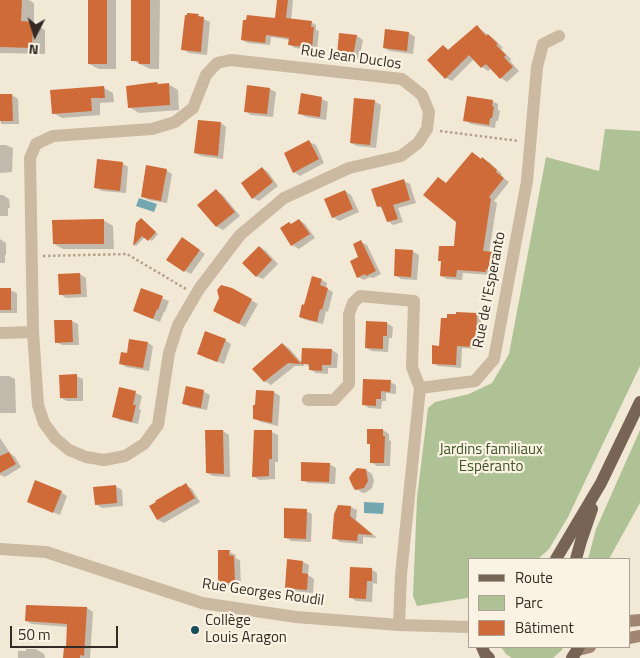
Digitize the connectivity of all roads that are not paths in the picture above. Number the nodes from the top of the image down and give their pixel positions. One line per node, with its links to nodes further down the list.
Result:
1 (559, 36): 4 (street, Rue de l'Esperanto)
2 (33, 332): 2 (street, Rue Jean Duclos); 3 (street)
3 (0, 333)
4 (420, 388): 5 (street); 11 (street)
5 (308, 400)
6 (640, 402): 7 (main road)
7 (601, 483): 9 (main road); 10 (main road)
8 (0, 549): 11 (street, Rue Georges Roudil)
9 (557, 558)
10 (576, 558)
11 (399, 625): 12 (street, Rue Georges Roudil)
12 (468, 626)

